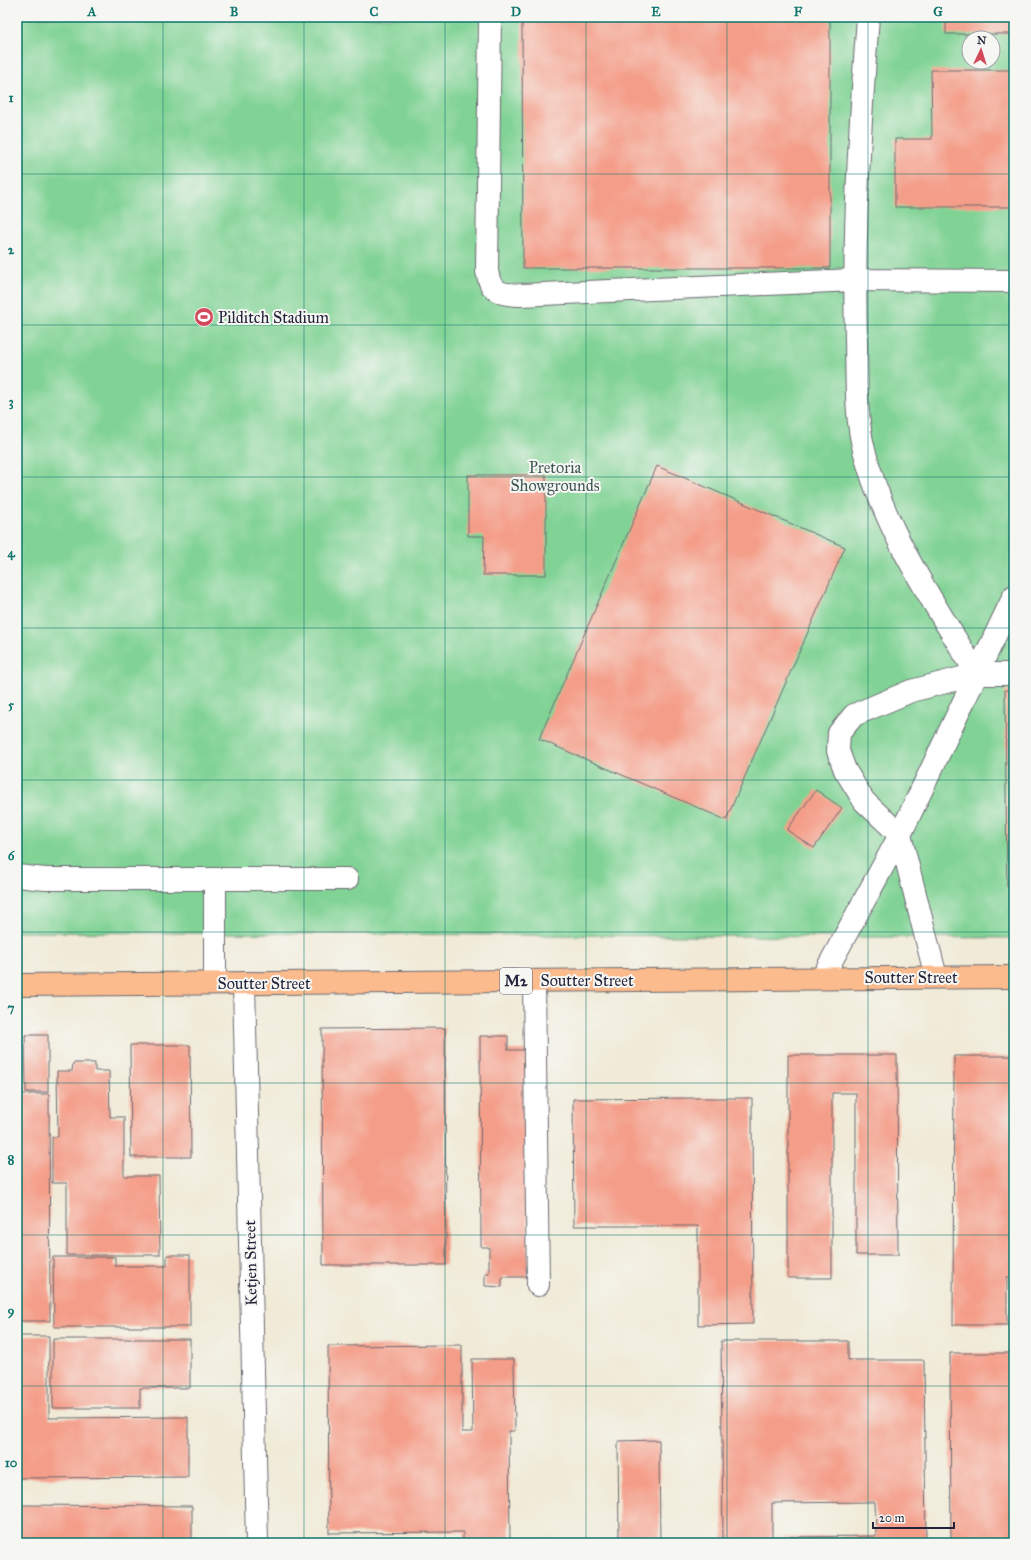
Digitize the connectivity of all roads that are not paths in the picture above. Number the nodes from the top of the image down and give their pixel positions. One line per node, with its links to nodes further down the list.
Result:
1 (490, 17): 3 (street)
2 (868, 17): 3 (street)
3 (854, 280): 4 (street); 6 (street)
4 (1014, 281)
5 (1014, 596): 6 (street)
6 (977, 674): 7 (street); 8 (street); 8 (street)
7 (1014, 674)
8 (900, 835): 12 (street); 14 (street)
9 (17, 876): 10 (street)
10 (215, 879): 11 (street); 16 (street)
11 (347, 879)
12 (936, 977): 13 (main road, Soutter Street / M2); 14 (main road, Soutter Street / M2)
13 (1014, 977)
14 (822, 978): 15 (main road, Soutter Street / M2)
15 (534, 981): 17 (main road, Soutter Street / M2); 19 (street)
16 (215, 983): 17 (main road, Soutter Street / M2); 18 (main road, Soutter Street / M2)
17 (244, 983): 20 (street, Ketjen Street)
18 (17, 985)
19 (538, 1284)
20 (257, 1543)

